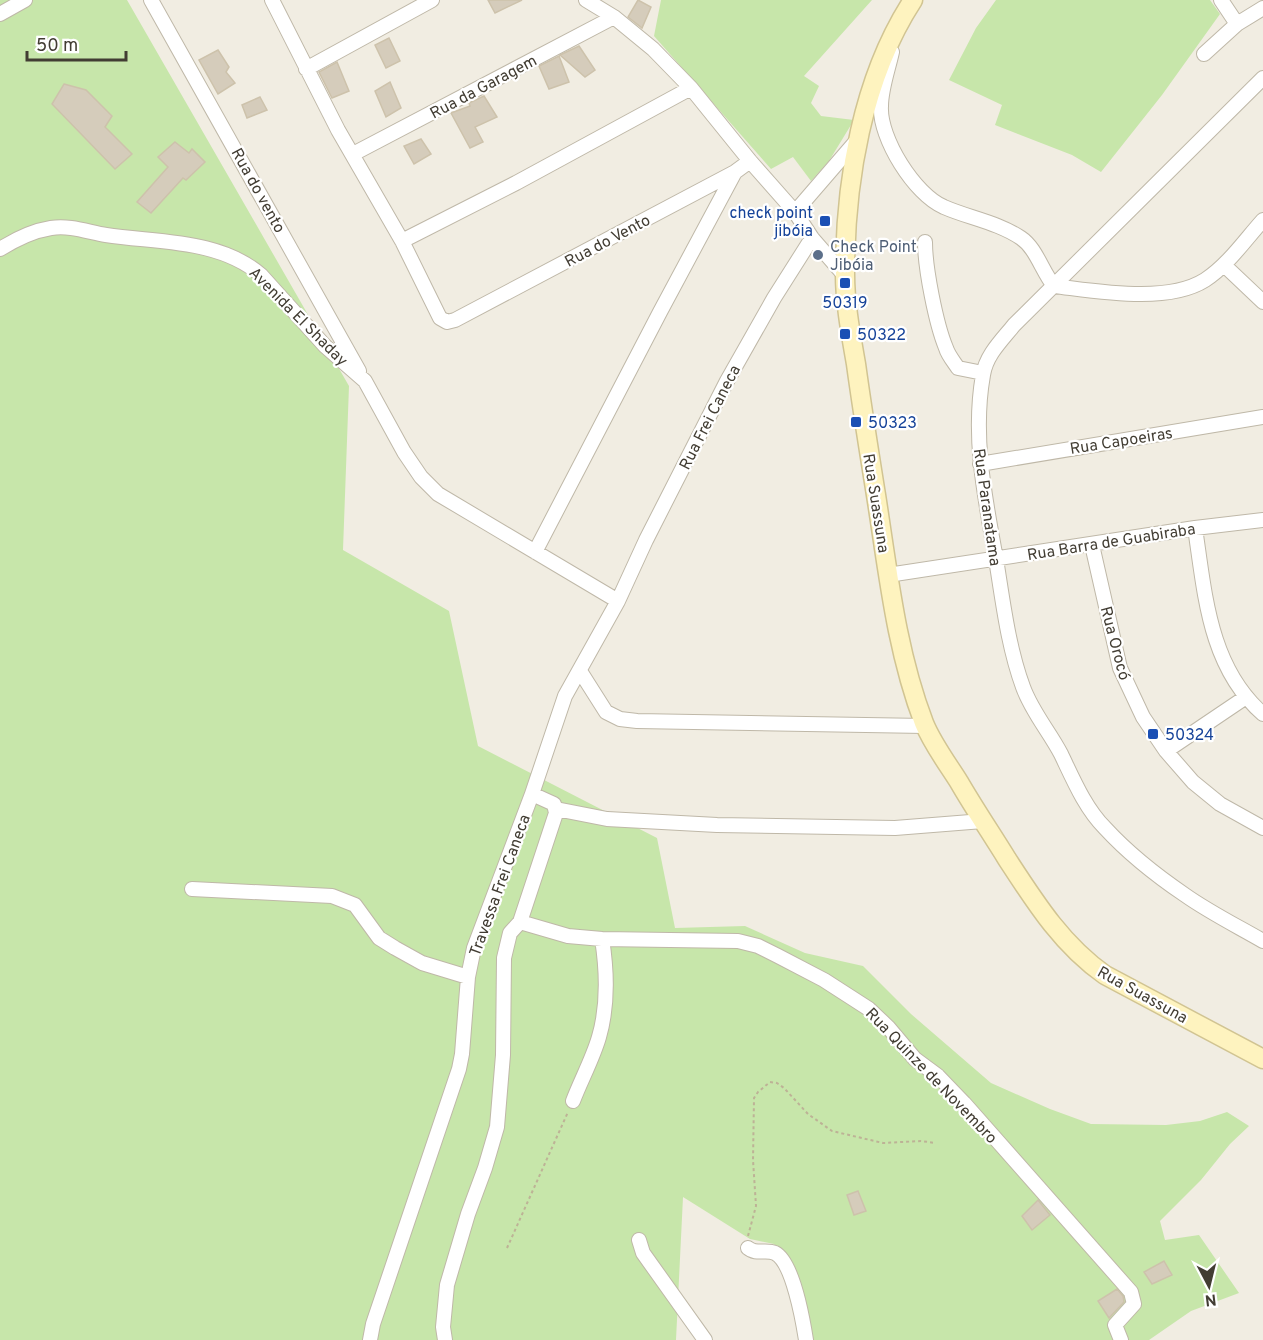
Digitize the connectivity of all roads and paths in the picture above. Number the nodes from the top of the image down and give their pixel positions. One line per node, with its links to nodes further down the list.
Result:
1 (25, 0): 9 (street)
2 (151, 0): 32 (street, Rua do vento)
3 (272, 0): 14 (street)
4 (432, 0): 14 (street)
5 (586, 0): 10 (street)
6 (913, 0): 11 (street, Rua Suassuna)
7 (1221, 0): 12 (street)
8 (1263, 8): 12 (street)
9 (0, 14)
10 (614, 17): 16 (street); 18 (street, Rua da Garagem)
11 (899, 21): 17 (street, Rua Suassuna); 29 (street)
12 (1237, 24): 13 (street)
13 (1204, 54)
14 (306, 69): 18 (street)
15 (1263, 78): 29 (street, Rua Paranatama)
16 (691, 88): 19 (street); 24 (street)
17 (859, 138): 21 (street); 28 (street, Rua Suassuna)
18 (352, 154): 24 (street)
19 (750, 161): 20 (street, Rua do Vento); 21 (street)
20 (735, 172): 24 (street, Rua do Vento); 38 (street)
21 (795, 212): 23 (street)
22 (1263, 220): 27 (street)
23 (812, 238): 28 (street); 41 (street, Rua Frei Caneca)
24 (402, 241)
25 (925, 242): 31 (street)
26 (0, 249): 32 (street, Avenida El Shaday)
27 (1224, 265): 29 (street); 30 (street)
28 (845, 276): 40 (street, Rua Suassuna)
29 (1054, 286): 31 (street, Rua Paranatama)
30 (1263, 302)
31 (983, 373): 34 (street, Rua Paranatama)
32 (364, 381): 38 (street, Avenida El Shaday)
33 (1263, 417): 34 (street, Rua Capoeiras)
34 (980, 464): 39 (street, Rua Paranatama)
35 (1263, 520): 36 (street, Rua Barra de Guabiraba)
36 (1195, 528): 37 (street, Rua Barra de Guabiraba); 43 (street)
37 (1092, 545): 39 (street, Rua Barra de Guabiraba); 46 (street, Rua Orocó)
38 (536, 552): 41 (street, Avenida El Shaday)
39 (996, 559): 40 (street, Rua Barra de Guabiraba); 54 (street, Rua Paranatama)
40 (888, 575): 45 (street, Rua Suassuna)
41 (618, 602): 42 (street, Travessa Frei Caneca)
42 (580, 670): 45 (street); 47 (street, Travessa Frei Caneca)
43 (1246, 697): 44 (street); 46 (street)
44 (1263, 714)
45 (925, 726): 49 (street, Rua Suassuna)
46 (1166, 751): 50 (street, Rua Orocó)
47 (532, 794): 48 (street); 55 (street, Travessa Frei Caneca)
48 (556, 809): 49 (street); 52 (street)
49 (983, 821): 56 (street, Rua Suassuna)
50 (1263, 828)
51 (192, 889): 55 (street)
52 (520, 922): 53 (street, Rua Quinze de Novembro); 63 (street)
53 (602, 939): 57 (street); 66 (street, Rua Quinze de Novembro)
54 (1263, 941)
55 (468, 977): 62 (street, Travessa Frei Caneca)
56 (1263, 1059)
57 (573, 1101): 60 (path)
58 (935, 1143): 61 (path)
59 (639, 1240): 64 (street)
60 (507, 1248)
61 (748, 1248): 65 (street)
62 (370, 1340)
63 (445, 1340)
64 (705, 1340)
65 (806, 1340)
66 (1121, 1340)

